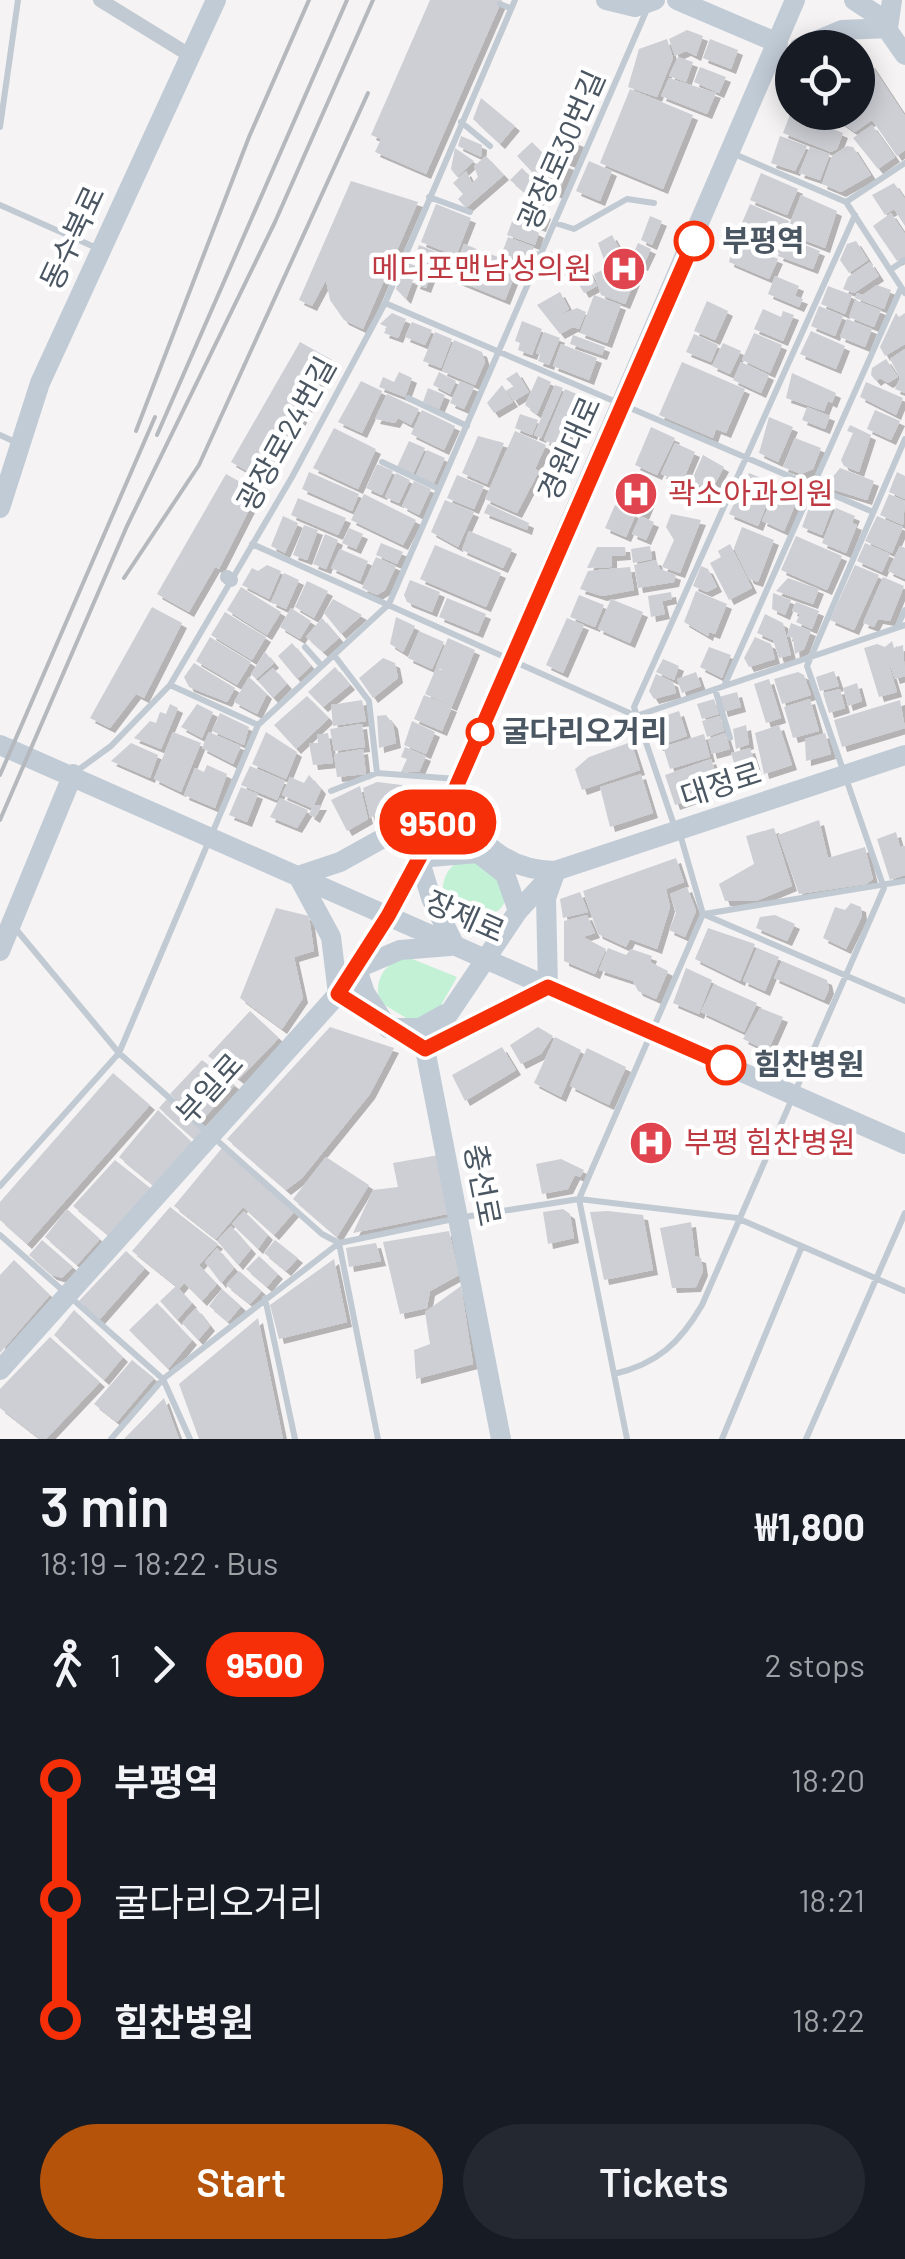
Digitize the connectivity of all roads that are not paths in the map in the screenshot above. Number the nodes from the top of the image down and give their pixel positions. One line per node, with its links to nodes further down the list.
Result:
1 (18, 0): 21 (lane)
2 (100, 0): 18 (street)
3 (216, 0): 18 (street, 동수북로)
4 (514, 0): 12 (lane, 광장로24번길)
5 (606, 0): 6 (street)
6 (651, 0): 31 (lane, 광장로30번길)
7 (677, 0): 16 (street)
8 (796, 0): 14 (street)
9 (854, 0): 13 (street)
10 (892, 0): 13 (street)
11 (500, 4): 12 (lane)
12 (510, 8): 20 (lane, 광장로24번길)
13 (888, 28): 15 (street); 17 (street)
14 (792, 30)
15 (842, 30)
16 (775, 41)
17 (905, 55)
18 (192, 56): 32 (street, 동수북로)
19 (775, 68): 23 (street, 경원대로)
20 (461, 122): 22 (lane); 25 (lane, 광장로24번길)
21 (0, 128)
22 (490, 146)
23 (732, 153): 26 (lane); 39 (street, 경원대로)
24 (905, 163): 26 (lane)
25 (429, 197): 29 (lane); 36 (lane, 광장로24번길)
26 (846, 202): 30 (lane)
27 (654, 203): 31 (lane)
28 (0, 206): 32 (lane)
29 (470, 212)
30 (855, 216): 34 (lane); 44 (lane)
31 (555, 223): 37 (lane, 광장로30번길)
32 (100, 249): 43 (street, 동수북로)
33 (905, 260): 34 (lane)
34 (890, 270): 35 (lane)
35 (903, 291): 46 (lane)
36 (385, 303): 37 (lane); 50 (lane, 광장로24번길)
37 (499, 352): 39 (lane); 40 (lane, 광장로30번길)
38 (408, 398): 40 (lane)
39 (622, 404): 44 (lane); 57 (street, 경원대로)
40 (466, 426): 47 (lane, 광장로30번길)
41 (0, 435): 43 (lane)
42 (905, 439): 49 (lane)
43 (20, 444): 48 (street, 동수북로)
44 (745, 457): 46 (lane); 62 (lane)
45 (382, 462): 47 (lane)
46 (813, 486): 49 (lane); 60 (lane)
47 (439, 489): 51 (lane, 광장로30번길)
48 (0, 508)
49 (873, 512): 56 (lane)
50 (252, 544): 51 (lane); 59 (lane, 광장로24번길)
51 (389, 604): 55 (lane, 광장로30번길); 57 (lane)
52 (905, 610): 53 (lane)
53 (901, 626): 56 (lane)
54 (305, 647): 58 (lane)
55 (334, 655): 58 (lane, 광장로30번길); 67 (lane)
56 (808, 657): 60 (lane); 69 (lane)
57 (511, 660): 62 (lane); 70 (street, 경원대로)
58 (322, 666): 63 (lane, 광장로30번길)
59 (170, 685): 63 (lane); 68 (lane, 광장로24번길)
60 (725, 685): 61 (lane)
61 (715, 688): 62 (lane); 64 (lane)
62 (636, 716): 73 (lane)
63 (258, 725): 74 (lane, 광장로30번길)
64 (730, 738)
65 (0, 745): 68 (street, 장제로)
66 (905, 755): 69 (street, 대정로)
67 (376, 773): 70 (lane); 71 (lane)
68 (72, 774): 74 (street, 장제로); 83 (street)
69 (846, 775): 73 (street, 대정로); 79 (lane)
70 (460, 779): 72 (street, 경원대로)
71 (332, 791)
72 (450, 801): 75 (street, 경원대로); 76 (street); 77 (street)
73 (677, 831): 76 (street, 대정로); 81 (lane)
74 (209, 836): 77 (street, 장제로); 96 (lane, 광장로30번길)
75 (419, 858): 80 (street); 82 (street, 경원대로); 84 (street)
76 (556, 871): 80 (street); 89 (street)
77 (298, 876): 82 (street, 장제로); 90 (street)
78 (905, 881): 79 (lane)
79 (884, 888): 81 (lane); 88 (lane)
80 (518, 911): 86 (street)
81 (703, 914): 88 (lane); 94 (lane)
82 (388, 916): 84 (street, 장제로); 87 (street, 부일로)
83 (11, 923): 85 (street); 96 (lane)
84 (455, 946): 86 (street, 장제로); 87 (street)
85 (0, 950)
86 (487, 960): 89 (street, 장제로); 92 (street)
87 (357, 969): 90 (street, 부일로); 93 (street)
88 (845, 975): 91 (lane); 97 (lane)
89 (548, 987): 94 (street, 장제로); 95 (street)
90 (338, 994): 93 (street); 98 (street, 부일로)
91 (905, 1002)
92 (455, 1008): 93 (street); 95 (street)
93 (388, 1028): 95 (street)
94 (650, 1032): 97 (street, 장제로); 101 (lane)
95 (425, 1049): 103 (street, 충선로)
96 (119, 1054): 98 (lane); 100 (lane, 광장로30번길)
97 (792, 1094): 99 (street, 장제로); 104 (lane)
98 (210, 1134): 106 (lane); 110 (street, 부일로)
99 (905, 1144)
100 (0, 1186)
101 (580, 1199): 103 (lane); 104 (lane); 113 (lane)
102 (905, 1214): 108 (lane)
103 (458, 1218): 106 (lane); 119 (street, 충선로)
104 (738, 1218): 107 (lane); 113 (lane)
105 (0, 1234): 110 (lane)
106 (340, 1243): 111 (lane); 118 (lane)
107 (802, 1246): 108 (lane); 121 (lane)
108 (876, 1278): 109 (lane); 122 (lane)
109 (905, 1291)
110 (67, 1294): 112 (street, 부일로); 114 (lane)
111 (265, 1297): 114 (lane); 117 (lane)
112 (0, 1370)
113 (614, 1374): 120 (lane)
114 (163, 1379): 115 (lane); 116 (lane)
115 (111, 1439)
116 (190, 1439)
117 (294, 1439)
118 (378, 1439)
119 (501, 1439)
120 (627, 1439)
121 (722, 1439)
122 (806, 1439)

